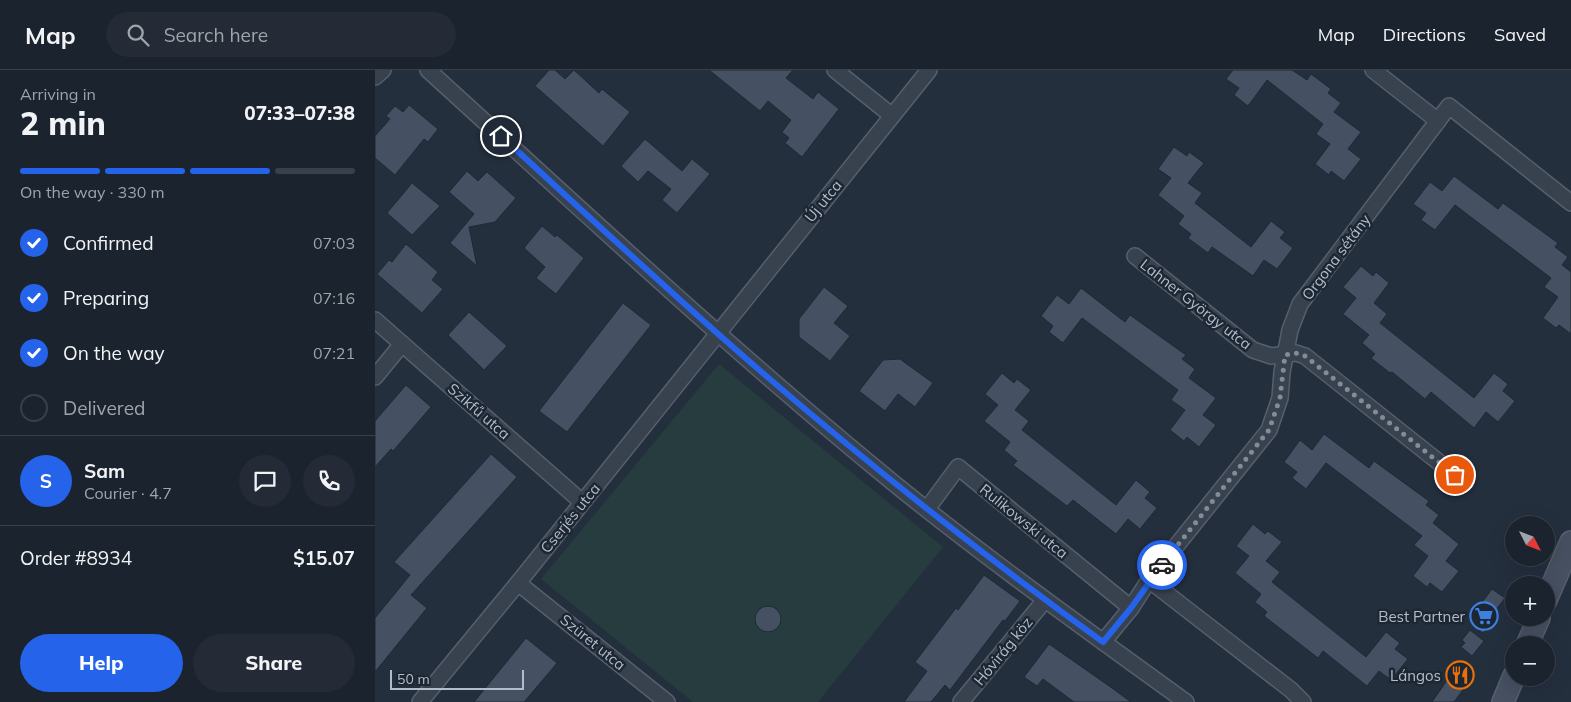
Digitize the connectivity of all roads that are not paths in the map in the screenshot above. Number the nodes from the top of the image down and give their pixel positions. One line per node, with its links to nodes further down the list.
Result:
1 (383, 70): 6 (street)
2 (429, 70): 12 (street)
3 (835, 70): 7 (street)
4 (929, 70): 7 (street, Új utca)
5 (1373, 70): 8 (street)
6 (375, 77)
7 (891, 115): 12 (street, Új utca)
8 (1438, 121): 9 (street, Orgona sétány); 14 (street, Orgona sétány)
9 (1571, 203)
10 (1135, 256): 14 (street, Lahner György utca)
11 (375, 320): 13 (street, Szikfű utca)
12 (717, 333): 17 (street, Cserjés utca); 18 (street)
13 (403, 344): 15 (street); 17 (street, Szikfű utca)
14 (1285, 355): 16 (street, Lahner György utca); 21 (street, Orgona sétány)
15 (375, 377)
16 (1455, 475)
17 (582, 502): 22 (street, Cserjés utca)
18 (927, 508): 23 (street); 24 (street, Rulikowski utca)
19 (1571, 542): 20 (street)
20 (1555, 579)
21 (1149, 580): 24 (street, Orgona sétány); 31 (street)
22 (518, 583): 27 (street, Cserjés utca); 28 (street, Szüret utca)
23 (1045, 600): 25 (street); 29 (street, Hóvirág köz)
24 (1131, 608): 25 (street, Orgona sétány)
25 (1103, 642): 30 (street)
26 (1510, 686): 32 (street)
27 (420, 702)
28 (667, 702)
29 (961, 702)
30 (1186, 702)
31 (1303, 702)
32 (1503, 702)

